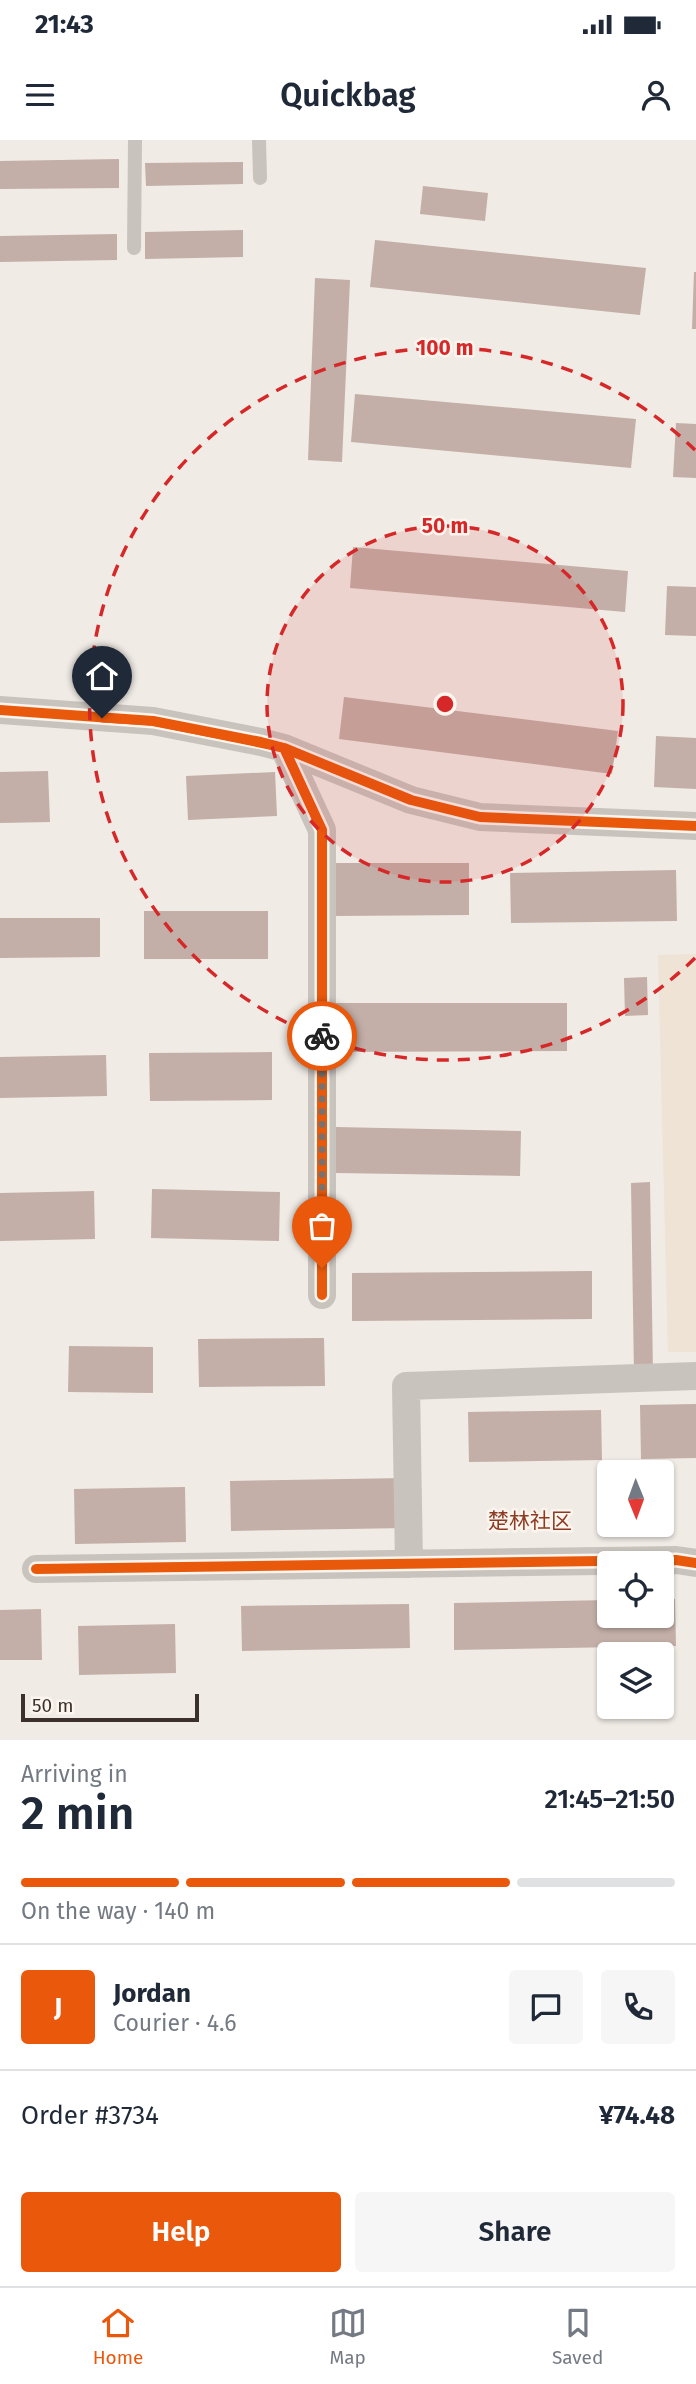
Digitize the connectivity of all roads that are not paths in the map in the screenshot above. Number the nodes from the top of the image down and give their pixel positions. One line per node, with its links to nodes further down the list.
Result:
1 (135, 140): 4 (lane)
2 (259, 140): 3 (lane)
3 (260, 178)
4 (134, 248)
5 (0, 710): 6 (street)
6 (284, 748): 7 (street); 8 (street)
7 (696, 826)
8 (322, 1295)
9 (696, 1376): 11 (street)
10 (696, 1563): 11 (street)
11 (410, 1564): 12 (street)
12 (36, 1569)

